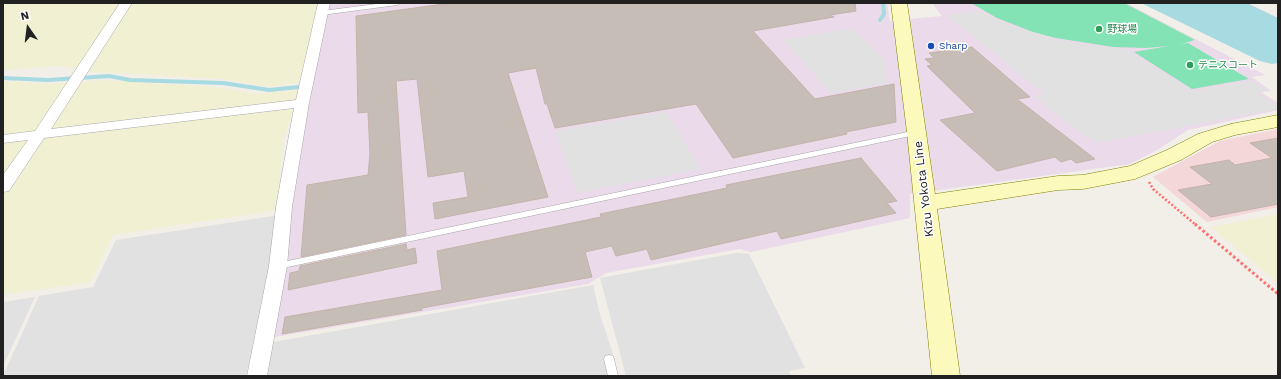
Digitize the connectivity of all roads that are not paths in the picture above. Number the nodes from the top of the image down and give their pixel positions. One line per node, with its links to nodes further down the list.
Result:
1 (126, 3): 8 (street)
2 (397, 3): 4 (lane)
3 (899, 3): 7 (main road, Kizu Yokota Line)
4 (323, 8): 5 (street)
5 (302, 103): 8 (street); 12 (street)
6 (1278, 121): 11 (main road)
7 (917, 132): 11 (main road, Kizu Yokota Line); 12 (lane)
8 (40, 134): 9 (street); 10 (street)
9 (3, 139)
10 (3, 187)
11 (925, 203): 16 (main road, Kizu Yokota Line)
12 (278, 266): 14 (street)
13 (609, 359): 15 (lane)
14 (257, 376)
15 (613, 376)
16 (946, 376)

